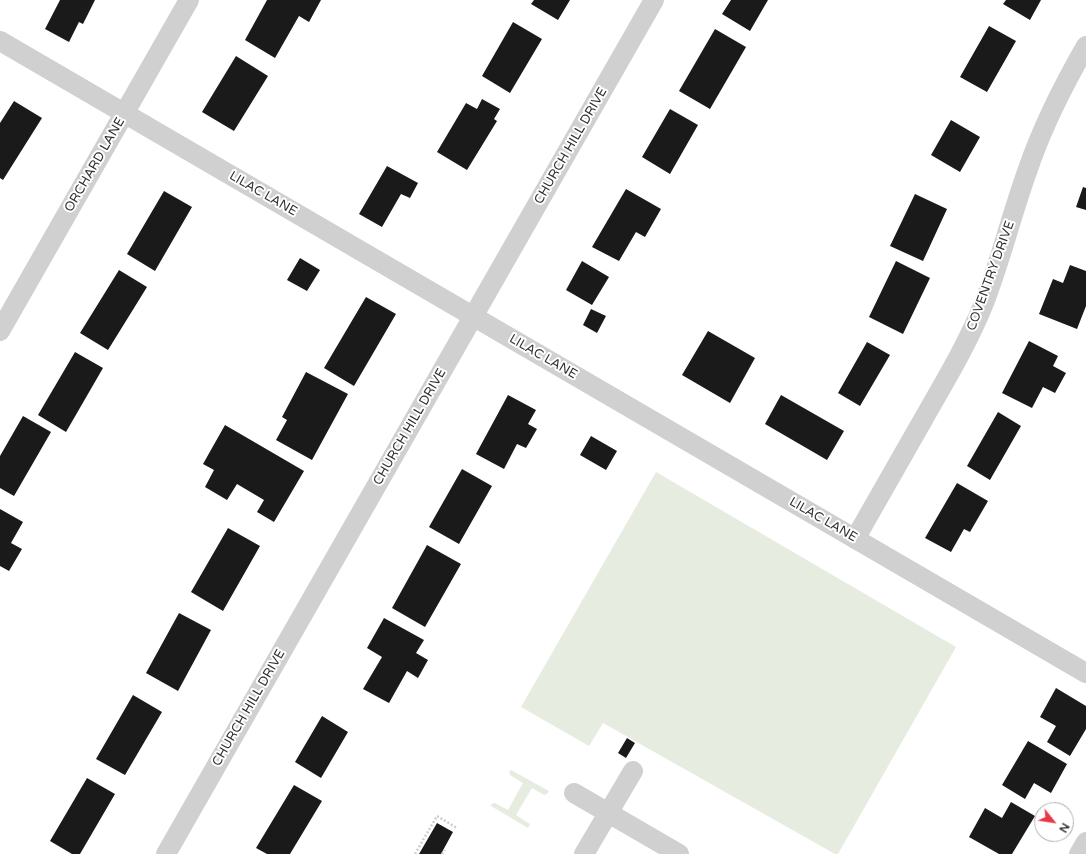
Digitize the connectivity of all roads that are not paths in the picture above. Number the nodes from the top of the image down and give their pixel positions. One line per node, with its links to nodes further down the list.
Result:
1 (189, 0): 5 (street, ORCHARD LANE)
2 (654, 0): 6 (street, CHURCH HILL DRIVE)
3 (0, 41): 5 (street, LILAC LANE)
4 (1086, 46): 8 (street, COVENTRY DRIVE)
5 (125, 113): 6 (street, LILAC LANE); 7 (street, ORCHARD LANE)
6 (473, 317): 8 (street, LILAC LANE); 14 (street, CHURCH HILL DRIVE)
7 (0, 331)
8 (854, 539): 9 (street, LILAC LANE)
9 (1086, 673)
10 (633, 771): 12 (street)
11 (574, 793): 12 (street)
12 (608, 814): 15 (street); 16 (street)
13 (1086, 842): 17 (street)
14 (166, 854)
15 (584, 854)
16 (678, 854)
17 (1079, 854)

